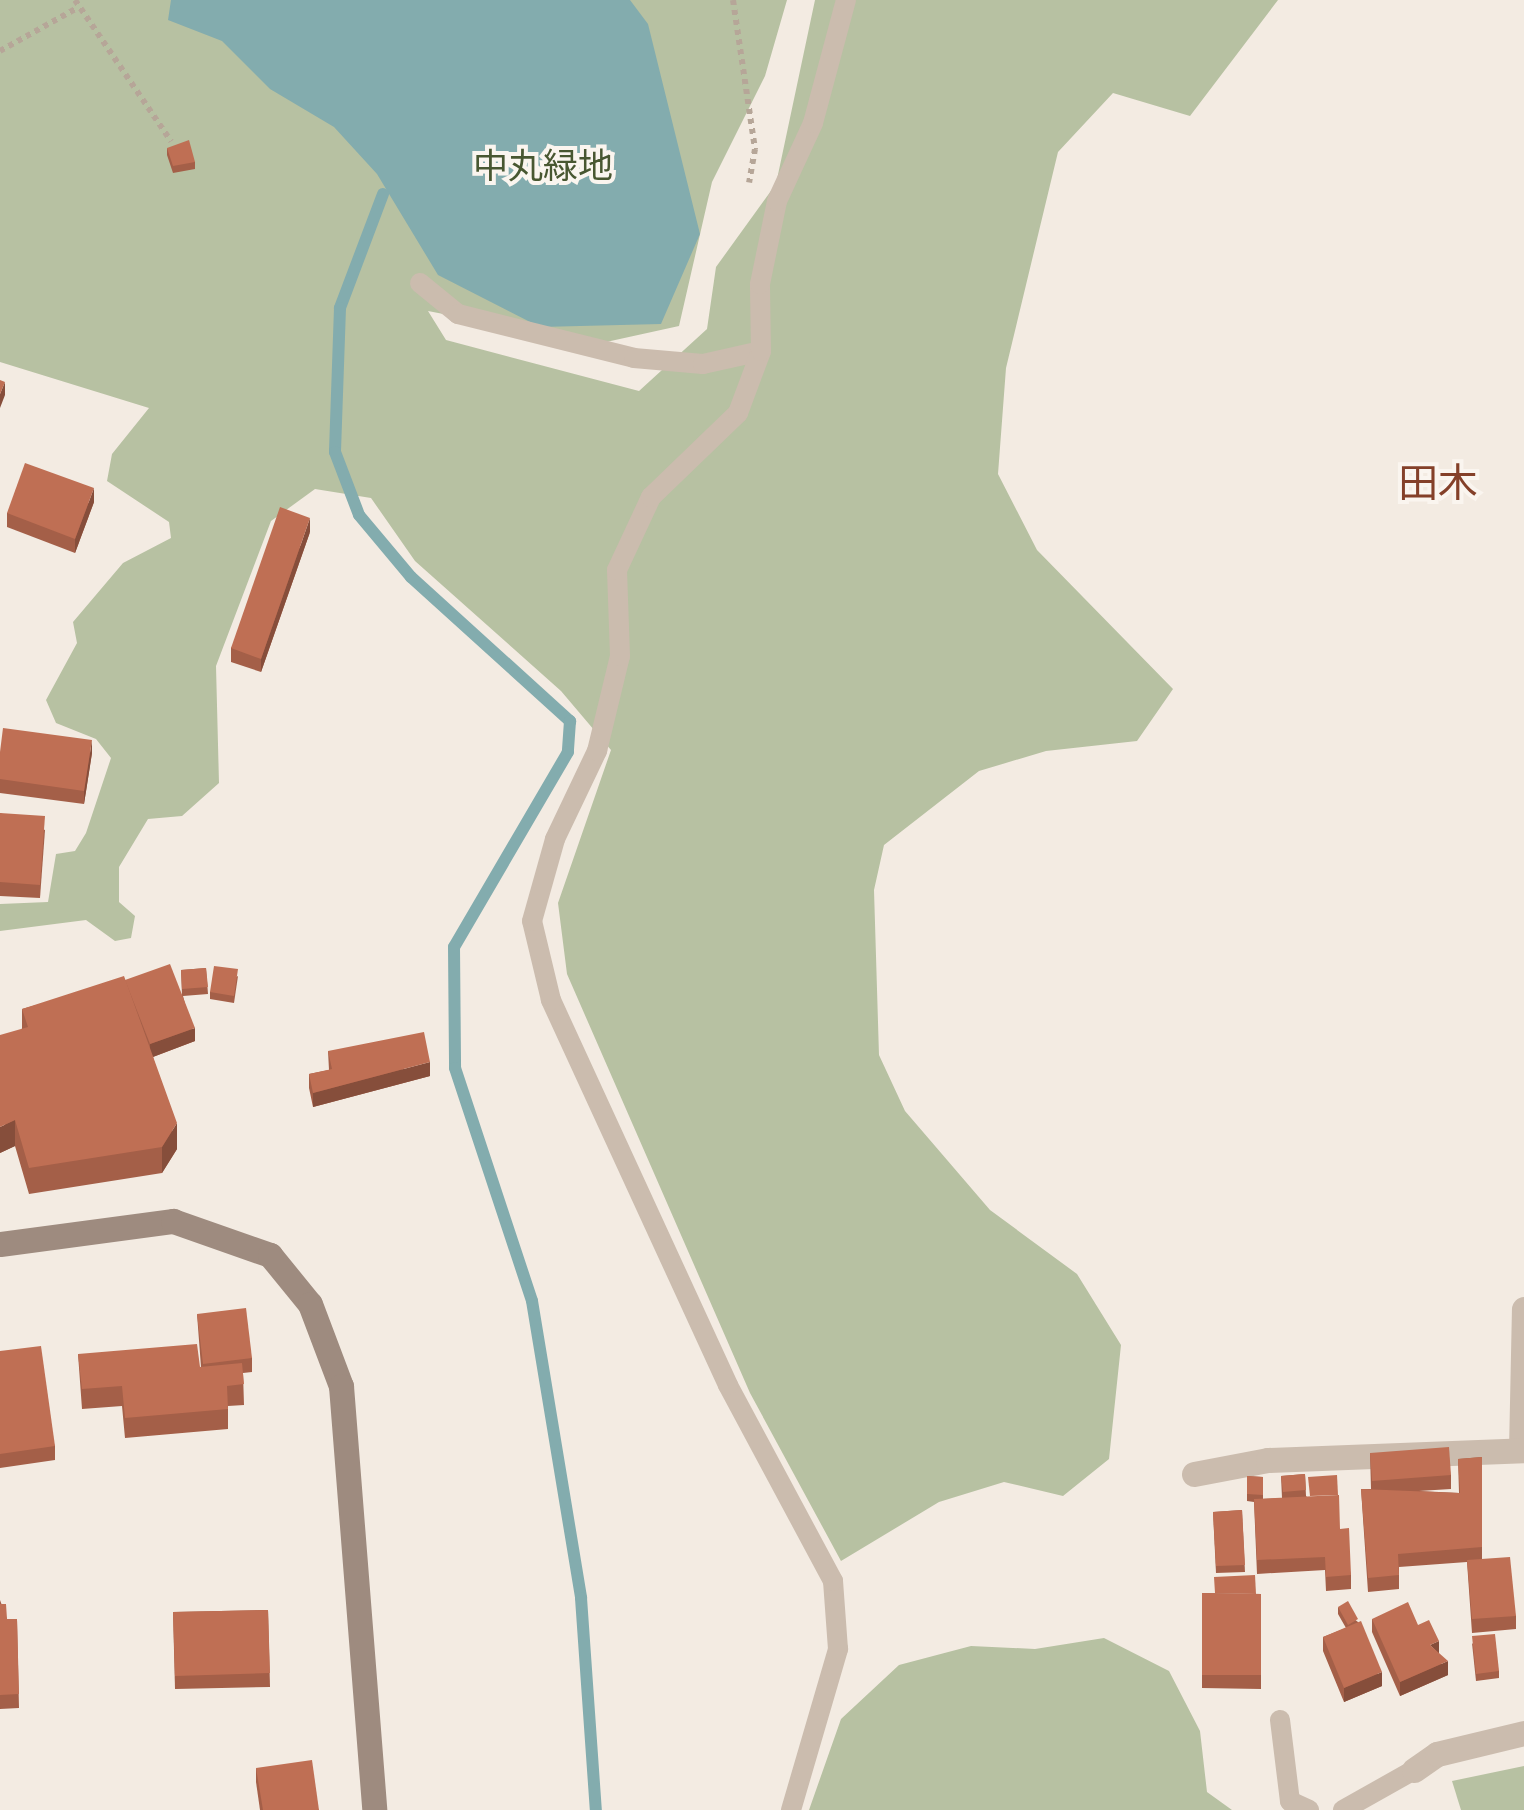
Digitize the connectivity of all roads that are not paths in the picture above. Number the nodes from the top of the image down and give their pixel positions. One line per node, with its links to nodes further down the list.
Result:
1 (846, 0): 3 (lane)
2 (420, 283): 3 (lane)
3 (761, 351): 12 (lane)
4 (0, 1244): 11 (street)
5 (1524, 1308): 6 (street)
6 (1522, 1450): 7 (street)
7 (1194, 1474)
8 (1280, 1720): 13 (lane)
9 (1524, 1733): 10 (street)
10 (1414, 1770): 14 (lane)
11 (374, 1810)
12 (791, 1810)
13 (1309, 1810)
14 (1343, 1810)

